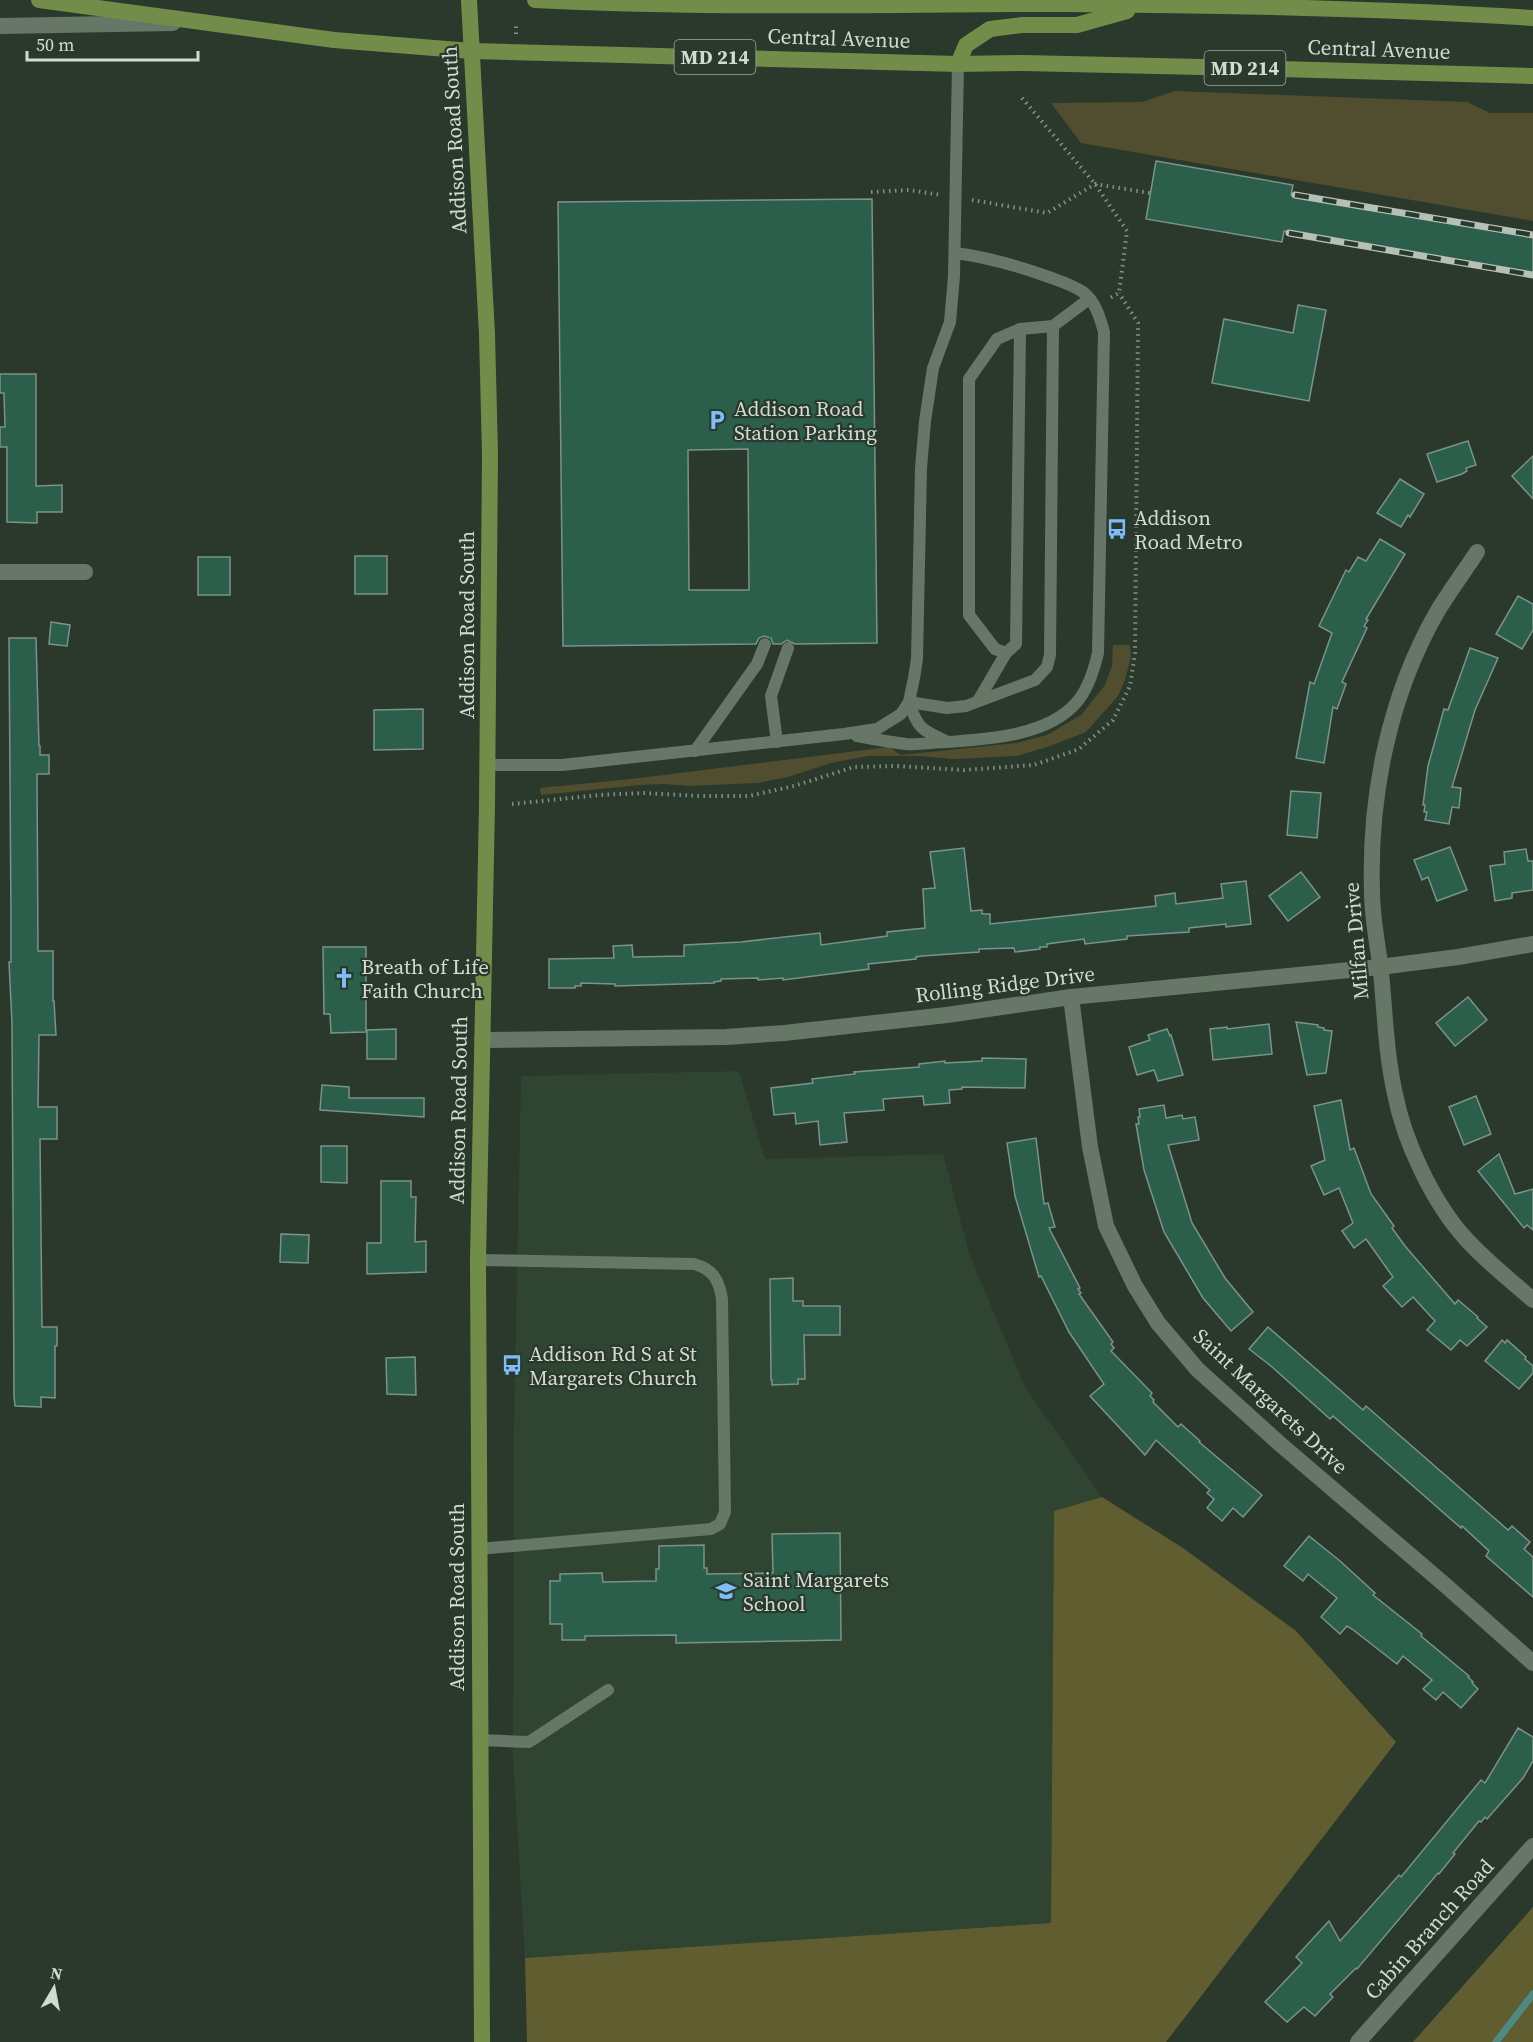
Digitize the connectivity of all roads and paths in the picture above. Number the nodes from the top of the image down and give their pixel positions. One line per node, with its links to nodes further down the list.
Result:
1 (39, 0): 14 (main road, Central Avenue / MD 214)
2 (470, 0): 18 (main road, Addison Road South)
3 (536, 0): 4 (main road, Central Avenue)
4 (589, 1): 9 (main road, Central Avenue)
5 (740, 2): 6 (main road, Central Avenue); 9 (main road, Central Avenue)
6 (836, 2): 7 (main road, Central Avenue)
7 (952, 2): 8 (main road, Central Avenue)
8 (1061, 2): 11 (main road, Central Avenue)
9 (668, 3)
10 (1219, 3): 11 (main road, Central Avenue); 12 (main road, Central Avenue)
11 (1146, 5): 19 (main road)
12 (1333, 5): 13 (main road, Central Avenue)
13 (1533, 18)
14 (195, 22): 16 (street); 18 (main road, Central Avenue / MD 214)
15 (516, 23): 17 (path)
16 (0, 26)
17 (516, 34)
18 (472, 51): 19 (main road, Central Avenue / MD 214); 44 (main road, Addison Road South)
19 (958, 64): 20 (main road, Central Avenue / MD 214); 27 (lane)
20 (1533, 76)
21 (1022, 98): 22 (path)
22 (1095, 184): 25 (path); 26 (path); 28 (path)
23 (917, 191): 24 (path)
24 (871, 192)
25 (1150, 193)
26 (1005, 206)
27 (955, 253): 29 (lane); 38 (lane)
28 (1119, 293): 29 (path); 45 (path)
29 (1092, 302): 30 (lane); 42 (lane)
30 (1053, 326): 31 (lane); 39 (lane)
31 (1020, 329): 37 (lane); 37 (lane)
32 (1477, 552): 47 (street, Milfan Drive)
33 (0, 572): 34 (street)
34 (85, 572)
35 (765, 644): 43 (lane)
36 (789, 648): 41 (lane)
37 (1006, 653): 39 (lane)
38 (909, 702): 39 (lane); 40 (lane); 42 (lane)
39 (978, 702)
40 (844, 734): 41 (lane); 42 (lane)
41 (777, 741): 43 (lane)
42 (947, 742)
43 (695, 751): 44 (lane)
44 (487, 765): 49 (main road, Addison Road South)
45 (512, 804)
46 (1533, 944): 47 (street, Rolling Ridge Drive)
47 (1380, 967): 48 (street, Rolling Ridge Drive); 51 (street, Milfan Drive)
48 (1071, 997): 49 (street, Rolling Ridge Drive); 53 (street, Saint Margarets Drive)
49 (482, 1040): 50 (main road, Addison Road South)
50 (478, 1260): 52 (main road, Addison Road South); 52 (lane)
51 (1533, 1300)
52 (478, 1549): 55 (main road, Addison Road South)
53 (1533, 1663)
54 (608, 1690): 55 (lane)
55 (480, 1740): 57 (main road, Addison Road South)
56 (1533, 1846): 58 (street, Cabin Branch Road)
57 (482, 2042)
58 (1358, 2042)

